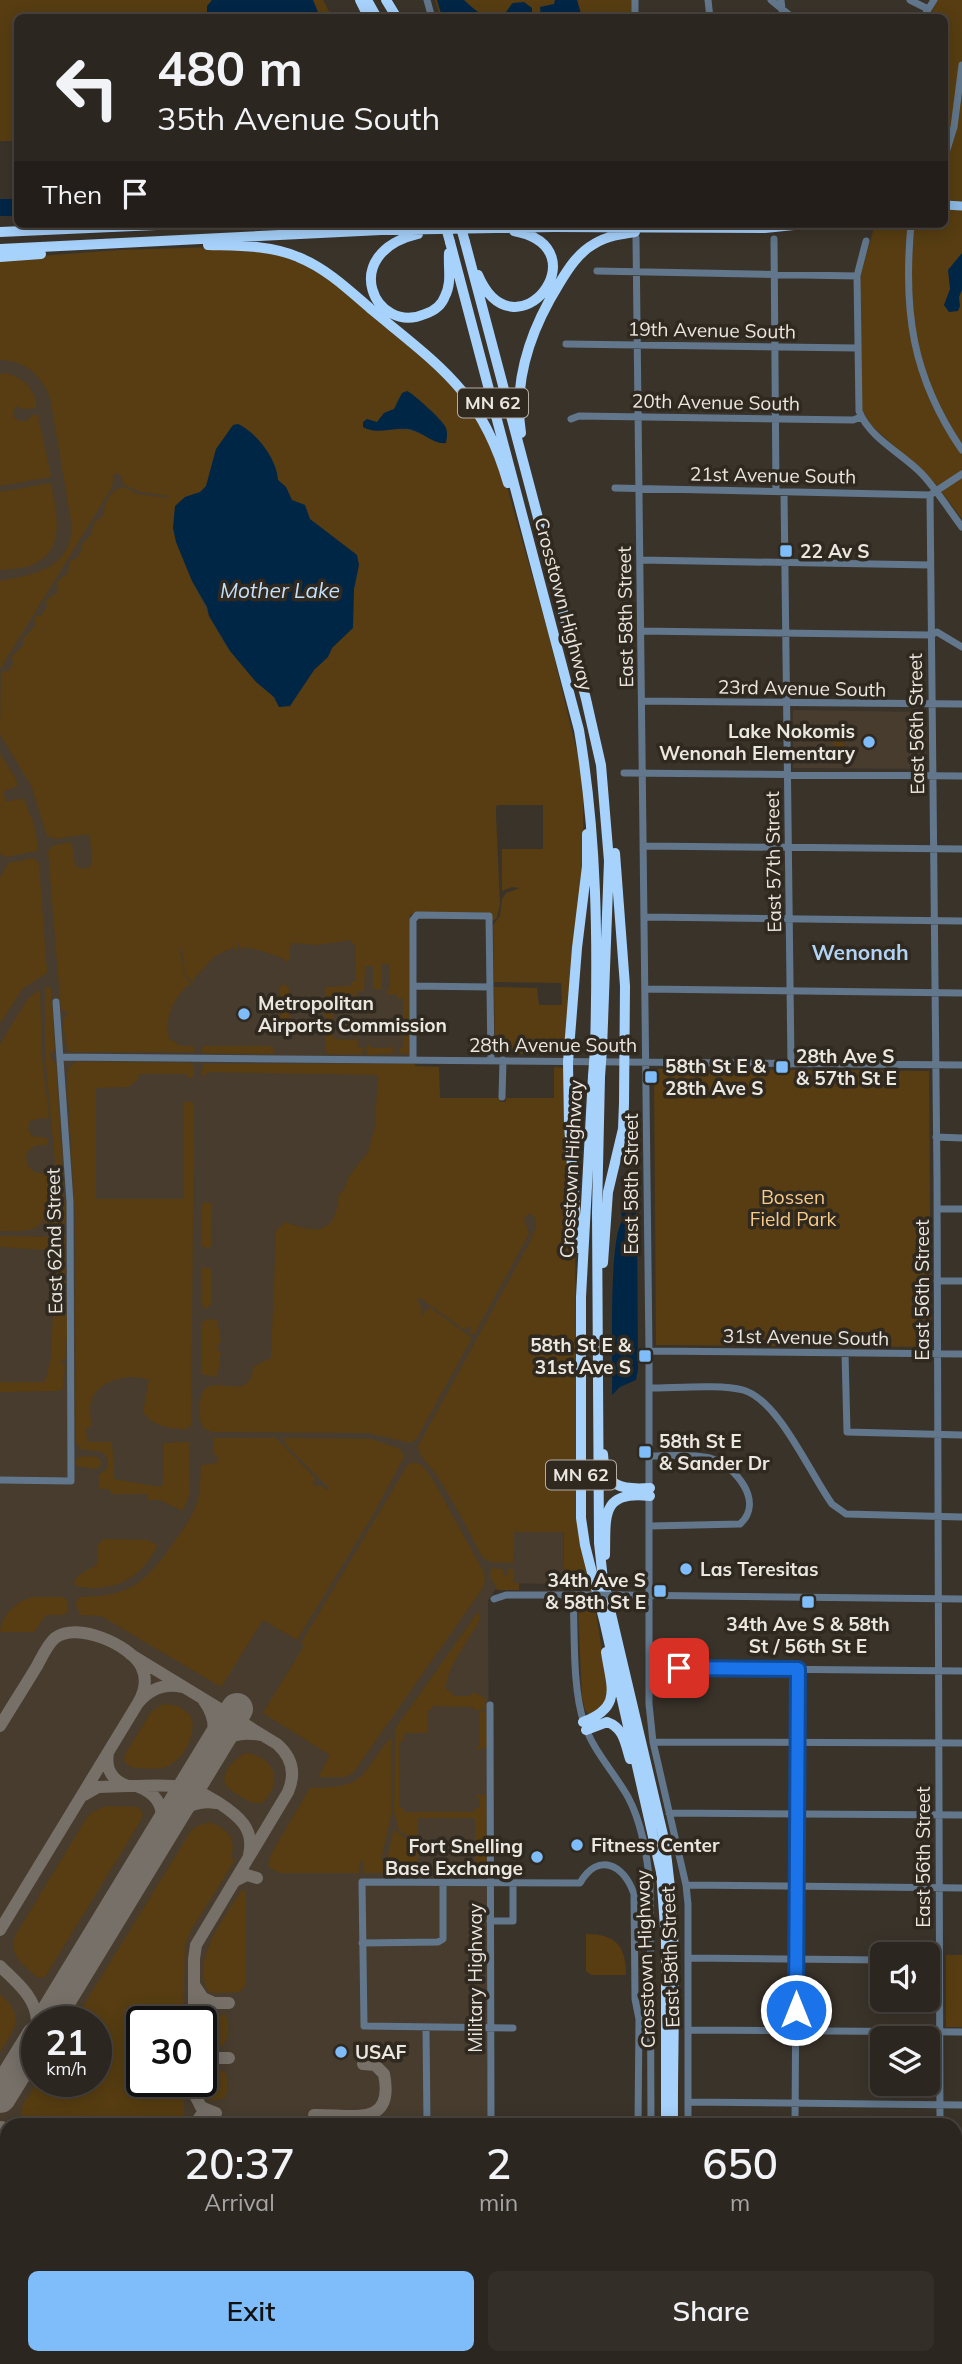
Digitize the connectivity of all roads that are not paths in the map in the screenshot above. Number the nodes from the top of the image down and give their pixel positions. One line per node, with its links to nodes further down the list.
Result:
1 (771, 0): 4 (street)
2 (910, 0): 5 (street)
3 (934, 0): 5 (street)
4 (781, 4)
5 (928, 9): 6 (street)
6 (925, 14)
7 (962, 65): 8 (street)
8 (948, 146)
9 (90, 228): 16 (highway)
10 (444, 228): 12 (highway); 19 (highway, Crosstown Highway / MN 62, bridge); 19 (highway); 22 (highway)
11 (461, 228): 20 (highway, Crosstown Highway / MN 62, bridge)
12 (489, 228): 20 (highway)
13 (666, 228): 14 (highway); 43 (highway)
14 (765, 228)
15 (911, 228): 38 (street)
16 (0, 232)
17 (636, 239): 27 (street, East 58th Street)
18 (774, 239): 28 (street, East 57th Street)
19 (450, 242): 48 (highway, Crosstown Highway / MN 62)
20 (465, 242): 43 (highway, Crosstown Highway / MN 62)
21 (866, 242): 29 (street)
22 (145, 243): 23 (highway); 48 (highway)
23 (110, 245): 24 (highway); 25 (highway)
24 (0, 250)
25 (0, 257)
26 (597, 271): 27 (street)
27 (637, 272): 28 (street); 31 (street, East 58th Street)
28 (774, 275): 29 (street); 32 (street, East 57th Street)
29 (857, 276): 33 (street)
30 (566, 344): 31 (street, 19th Avenue South)
31 (638, 344): 32 (street, 19th Avenue South); 34 (street, East 58th Street)
32 (774, 347): 33 (street, 19th Avenue South); 37 (street, East 57th Street)
33 (857, 348): 35 (street)
34 (639, 416): 36 (street, 20th Avenue South); 37 (street, 20th Avenue South); 41 (street, East 58th Street)
35 (861, 417): 37 (street, 20th Avenue South); 44 (street)
36 (571, 419)
37 (775, 419): 42 (street, East 57th Street)
38 (962, 450)
39 (962, 474): 44 (street)
40 (615, 488): 41 (street, 21st Avenue South)
41 (640, 488): 42 (street, 21st Avenue South); 46 (street, East 58th Street)
42 (780, 491): 44 (street, 21st Avenue South); 47 (street, East 57th Street)
43 (532, 492): 58 (highway, Crosstown Highway / MN 62)
44 (933, 494): 45 (street); 49 (street, East 56th Street)
45 (962, 527)
46 (640, 560): 47 (street); 50 (street, East 58th Street)
47 (785, 562): 49 (street); 51 (street, East 57th Street)
48 (535, 564): 64 (highway, Crosstown Highway / MN 62)
49 (930, 565): 52 (street, East 56th Street)
50 (641, 631): 51 (street); 54 (street, East 58th Street)
51 (786, 633): 52 (street); 55 (street, East 57th Street)
52 (930, 635): 53 (street); 57 (street, East 56th Street)
53 (962, 647)
54 (642, 701): 55 (street, 23rd Avenue South); 60 (street, East 58th Street)
55 (786, 704): 57 (street, 23rd Avenue South); 61 (street, East 57th Street)
56 (962, 704): 57 (street, 23rd Avenue South)
57 (931, 705): 62 (street, East 56th Street)
58 (601, 765): 80 (highway, Crosstown Highway / MN 62); 85 (highway)
59 (624, 773): 60 (street)
60 (643, 773): 61 (street); 65 (street, East 58th Street)
61 (787, 775): 62 (street); 66 (street, East 57th Street)
62 (932, 776): 63 (street); 67 (street, East 56th Street)
63 (962, 776)
64 (588, 781): 80 (highway, Crosstown Highway / MN 62); 87 (highway)
65 (644, 846): 66 (street); 69 (street, East 58th Street)
66 (788, 847): 67 (street); 70 (street, East 57th Street)
67 (933, 848): 68 (street); 71 (street, East 56th Street)
68 (962, 849)
69 (645, 917): 70 (street); 75 (street, East 58th Street)
70 (789, 919): 71 (street); 76 (street, East 57th Street)
71 (934, 921): 72 (street); 77 (street, East 56th Street)
72 (962, 921)
73 (413, 986): 74 (street); 74 (street); 82 (street)
74 (490, 987): 83 (street)
75 (646, 989): 76 (street); 86 (street, East 58th Street)
76 (790, 991): 77 (street); 88 (street, East 57th Street)
77 (934, 993): 78 (street); 89 (street, East 56th Street)
78 (962, 993)
79 (56, 1002): 81 (street, East 62nd Street)
80 (598, 1049): 91 (highway, Crosstown Highway / MN 62, bridge)
81 (60, 1057): 82 (street, 28th Avenue South); 110 (street, East 62nd Street)
82 (413, 1060): 83 (street, 28th Avenue South)
83 (491, 1060): 84 (street, 28th Avenue South)
84 (503, 1060): 87 (street, 28th Avenue South); 92 (street)
85 (624, 1061): 86 (street, 28th Avenue South); 87 (street, 28th Avenue South); 100 (highway)
86 (646, 1061): 88 (street, 28th Avenue South); 101 (street, East 58th Street)
87 (569, 1062): 99 (highway)
88 (791, 1064): 89 (street, 28th Avenue South)
89 (936, 1064): 90 (street, 28th Avenue South); 93 (street, East 56th Street)
90 (962, 1065)
91 (597, 1077): 99 (highway, Crosstown Highway / MN 62); 100 (highway, Crosstown Highway / MN 62)
92 (502, 1097)
93 (936, 1137): 94 (street); 95 (street, East 56th Street)
94 (962, 1138)
95 (937, 1209): 96 (street); 98 (street, East 56th Street)
96 (962, 1209)
97 (962, 1281): 98 (street)
98 (937, 1282): 103 (street, East 56th Street)
99 (581, 1297): 121 (highway, Crosstown Highway / MN 62)
100 (597, 1305): 105 (highway, Crosstown Highway / MN 62)
101 (649, 1351): 102 (street, 31st Avenue South); 106 (street, East 58th Street)
102 (845, 1353): 103 (street, 31st Avenue South); 107 (street)
103 (937, 1354): 104 (street, 31st Avenue South); 107 (street, East 56th Street)
104 (962, 1354)
105 (598, 1384): 111 (highway); 115 (highway, Crosstown Highway / MN 62)
106 (650, 1388): 109 (street, East 58th Street); 112 (street)
107 (938, 1435): 108 (street); 112 (street, East 56th Street)
108 (962, 1435)
109 (650, 1456): 111 (street, East 58th Street); 114 (street)
110 (0, 1480)
111 (650, 1492): 114 (street, East 58th Street); 115 (highway)
112 (939, 1517): 113 (street); 118 (street, East 56th Street)
113 (962, 1517)
114 (650, 1527): 117 (street, East 58th Street)
115 (603, 1580): 170 (highway, Crosstown Highway / MN 62)
116 (573, 1595): 117 (street, bridge); 119 (street); 127 (street)
117 (649, 1596): 118 (street); 122 (street, East 58th Street)
118 (939, 1598): 120 (street); 124 (street, East 56th Street)
119 (494, 1599)
120 (962, 1599)
121 (604, 1620): 127 (highway); 136 (highway, Crosstown Highway / MN 62)
122 (649, 1668): 123 (street); 129 (street, East 58th Street)
123 (798, 1669): 124 (street); 128 (street)
124 (939, 1670): 125 (street); 130 (street, East 56th Street)
125 (962, 1671)
126 (490, 1705): 138 (street, Military Highway)
127 (585, 1726): 136 (highway); 141 (street)
128 (798, 1741): 129 (street); 130 (street); 133 (street)
129 (653, 1742): 132 (street, East 58th Street)
130 (939, 1743): 131 (street); 134 (street, East 56th Street)
131 (962, 1743)
132 (669, 1812): 133 (street); 142 (street, East 58th Street)
133 (799, 1814): 134 (street); 143 (street)
134 (939, 1815): 135 (street); 144 (street, East 56th Street)
135 (962, 1815)
136 (655, 1840): 169 (highway, Crosstown Highway / MN 62)
137 (443, 1883): 138 (street); 148 (street); 148 (street)
138 (490, 1884): 139 (street); 146 (street, Military Highway)
139 (513, 1884): 140 (street); 146 (street)
140 (631, 1885): 141 (street); 167 (street)
141 (650, 1885): 168 (street)
142 (686, 1885): 143 (street); 149 (street, East 58th Street)
143 (797, 1886): 144 (street); 150 (street)
144 (939, 1888): 145 (street); 147 (street, East 56th Street)
145 (962, 1888)
146 (490, 1921): 153 (street, Military Highway)
147 (939, 1942)
148 (362, 1943): 152 (street)
149 (688, 1958): 150 (street); 155 (street, East 58th Street)
150 (796, 1959): 151 (street); 156 (street)
151 (870, 1959)
152 (426, 2028): 153 (street); 165 (street)
153 (491, 2028): 154 (street); 166 (street, Military Highway)
154 (513, 2028)
155 (688, 2030): 156 (street); 161 (street, East 58th Street)
156 (796, 2031): 157 (street); 162 (street)
157 (870, 2032)
158 (940, 2032): 159 (street)
159 (962, 2032)
160 (940, 2096): 163 (street, East 56th Street)
161 (688, 2102): 162 (street); 171 (street, East 58th Street)
162 (796, 2103): 163 (street); 172 (street)
163 (940, 2104): 164 (street); 173 (street, East 56th Street)
164 (962, 2105)
165 (427, 2118)
166 (491, 2118)
167 (638, 2118)
168 (651, 2118)
169 (666, 2118)
170 (673, 2118)
171 (688, 2118)
172 (795, 2118)
173 (940, 2118)

